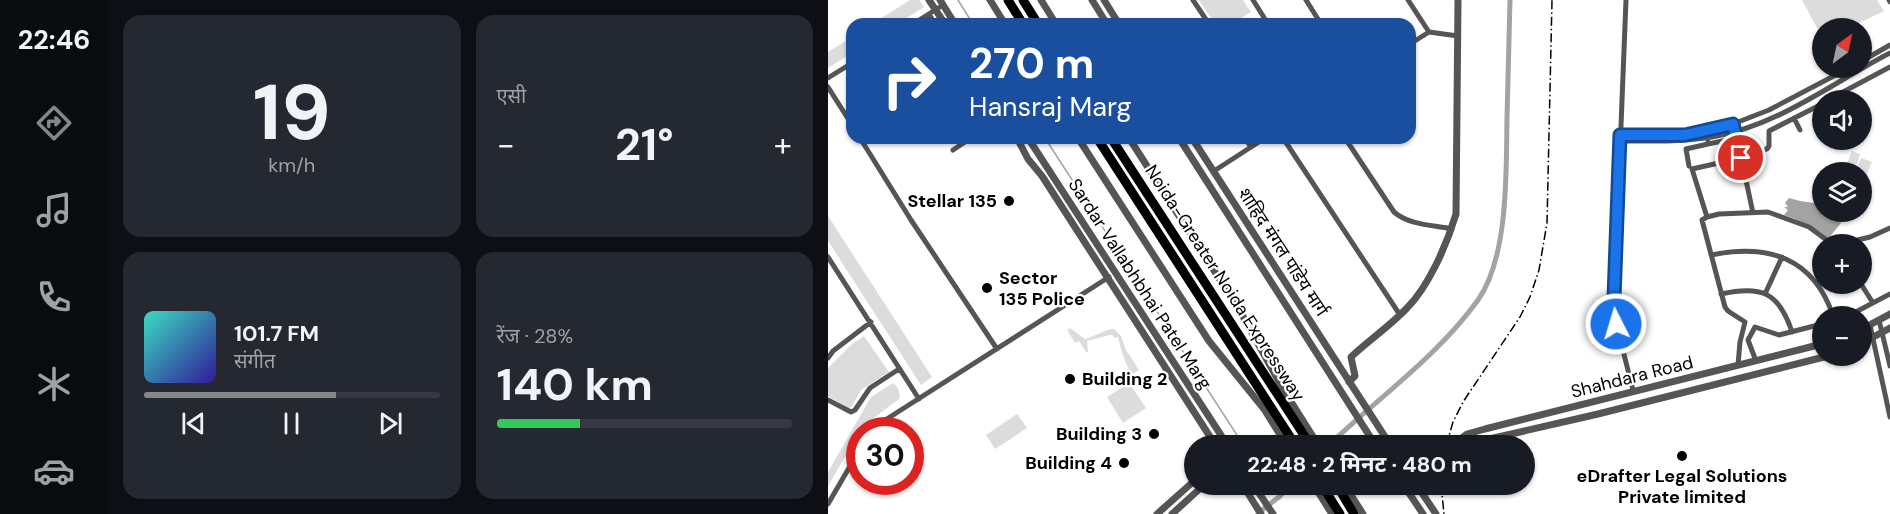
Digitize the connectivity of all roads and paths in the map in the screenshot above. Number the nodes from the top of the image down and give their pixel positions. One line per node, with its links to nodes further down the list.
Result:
1 (929, 0): 15 (street)
2 (990, 0): 20 (street)
3 (1008, 0): 21 (highway)
4 (1023, 0): 22 (highway)
5 (1041, 0): 23 (street)
6 (1092, 0): 24 (street)
7 (1104, 0): 25 (street)
8 (1193, 0): 26 (street)
9 (1253, 0): 27 (street)
10 (1306, 0): 28 (street)
11 (1408, 0): 29 (street)
12 (1458, 0): 30 (street)
13 (1626, 0): 48 (street)
14 (941, 3): 15 (street); 19 (street)
15 (932, 12): 16 (street); 17 (street); 18 (street)
16 (922, 18)
17 (934, 18)
18 (938, 18)
19 (951, 18)
20 (1001, 18)
21 (1019, 18)
22 (1034, 18)
23 (1052, 18)
24 (1103, 18)
25 (1115, 18)
26 (1205, 18)
27 (1264, 18)
28 (1317, 18)
29 (1429, 32): 30 (street); 31 (street)
30 (1458, 36): 73 (street)
31 (1416, 40)
32 (1890, 45): 34 (street)
33 (1890, 53): 35 (street)
34 (1872, 55)
35 (1884, 57): 36 (street); 38 (street)
36 (1878, 60): 38 (street); 46 (street)
37 (846, 67): 39 (street)
38 (1888, 69): 42 (street)
39 (828, 78)
40 (1830, 78): 46 (street)
41 (828, 87): 44 (street)
42 (1847, 90)
43 (1812, 109): 45 (street)
44 (846, 116)
45 (1794, 118): 47 (street); 67 (street)
46 (1735, 127): 48 (street); 49 (street); 50 (street)
47 (1800, 130)
48 (1620, 138): 50 (street); 114 (street)
49 (1737, 138): 50 (street); 67 (street)
50 (1708, 141): 68 (street)
51 (864, 144): 105 (street)
52 (962, 144): 66 (street)
53 (1020, 144): 80 (street, Sardar Vallabhbhai Patel Marg)
54 (1032, 144): 79 (street, Sardar Vallabhbhai Patel Marg)
55 (1082, 144): 123 (street)
56 (1101, 144): 123 (highway, Noida-Greater Noida Expressway)
57 (1115, 144): 120 (highway, Noida-Greater Noida Expressway)
58 (1133, 144): 120 (street)
59 (1183, 144): 97 (street)
60 (1196, 144): 69 (street, शाहिद मंगल पांडेय मार्ग)
61 (1249, 144): 65 (street)
62 (1256, 144): 65 (street)
63 (1287, 144): 89 (street)
64 (1349, 144): 73 (street)
65 (1251, 147): 69 (street)
66 (953, 150)
67 (1741, 158): 70 (street); 71 (street)
68 (1689, 166)
69 (1214, 171): 93 (street, शाहिद मंगल पांडेय मार्ग)
70 (1753, 213): 71 (street); 74 (street)
71 (1707, 217): 76 (street)
72 (1890, 228): 75 (street)
73 (1452, 229): 89 (street)
74 (1818, 234)
75 (1872, 236)
76 (1711, 255): 78 (street); 81 (street)
77 (828, 257): 91 (street)
78 (1782, 257): 82 (street); 86 (street)
79 (1116, 273): 80 (street); 122 (street, Sardar Vallabhbhai Patel Marg)
80 (1108, 278): 105 (street); 121 (street, Sardar Vallabhbhai Patel Marg)
81 (1721, 294): 82 (street); 92 (street)
82 (1765, 294): 99 (street)
83 (1867, 294): 85 (street)
84 (1890, 294): 85 (street)
85 (1873, 303): 87 (street)
86 (1828, 306)
87 (1867, 306)
88 (1890, 314): 90 (street)
89 (1400, 315): 112 (street)
90 (1879, 320): 94 (street); 100 (street)
91 (871, 322): 104 (street); 111 (street)
92 (1745, 322): 95 (street); 109 (street)
93 (1311, 323): 97 (street); 112 (street, शाहिद मंगल पांडेय मार्ग)
94 (1872, 324)
95 (1755, 327): 99 (street); 108 (street)
96 (1812, 327): 99 (street)
97 (1301, 328): 126 (street)
98 (1890, 328): 100 (street)
99 (1792, 332)
100 (1882, 332): 102 (street); 110 (street)
101 (1872, 334): 102 (street)
102 (1873, 338): 119 (street)
103 (1812, 347): 108 (street, Shahdara Road)
104 (831, 349): 106 (street)
105 (998, 349): 115 (street)
106 (828, 358)
107 (1812, 360): 117 (street, Shahdara Road)
108 (1756, 361): 109 (street, Shahdara Road)
109 (1738, 365): 113 (street, Shahdara Road)
110 (1890, 366)
111 (899, 369): 115 (street); 116 (street)
112 (1351, 383): 127 (street, शाहिद मंगल पांडेय मार्ग)
113 (1643, 388): 114 (street, Shahdara Road); 117 (street)
114 (1633, 390): 128 (street, Shahdara Road)
115 (919, 399): 118 (street)
116 (828, 400)
117 (1646, 402): 129 (street, Shahdara Road)
118 (891, 417)
119 (1890, 417)
120 (1299, 421): 124 (highway, Noida-Greater Noida Expressway); 125 (street)
121 (1209, 435)
122 (1221, 435)
123 (1284, 435)
124 (1306, 435)
125 (1310, 435)
126 (1369, 435)
127 (1384, 435)
128 (1466, 435)
129 (1510, 435)
130 (846, 473): 142 (street)
131 (1184, 490): 143 (street)
132 (1193, 495): 144 (street)
133 (1249, 495): 145 (street)
134 (1260, 495): 146 (street)
135 (1322, 495): 141 (street)
136 (1326, 495): 141 (highway)
137 (1346, 495): 149 (highway)
138 (1349, 495): 150 (street)
139 (1410, 495): 151 (street)
140 (1424, 495): 152 (street)
141 (1329, 503): 147 (street); 148 (highway)
142 (828, 504)
143 (1157, 514)
144 (1172, 514)
145 (1261, 514)
146 (1272, 514)
147 (1332, 514)
148 (1340, 514)
149 (1354, 514)
150 (1364, 514)
151 (1423, 514)
152 (1436, 514)

